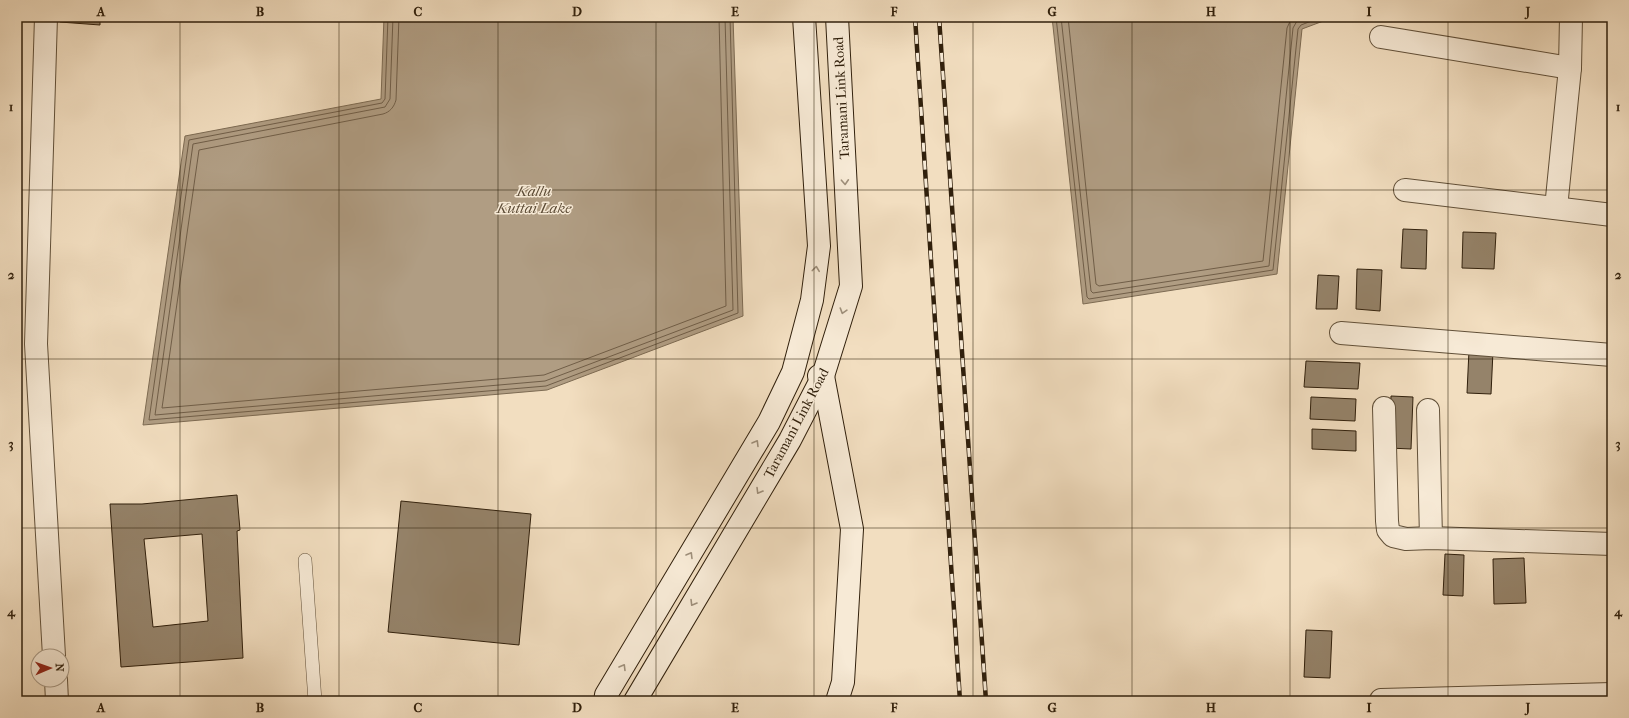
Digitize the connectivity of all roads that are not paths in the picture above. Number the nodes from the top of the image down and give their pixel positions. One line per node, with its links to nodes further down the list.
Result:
1 (46, 17): 19 (street)
2 (804, 17): 12 (street, Taramani Link Road, one-way to 2)
3 (837, 17): 13 (street, Taramani Link Road, one-way to 13)
4 (1571, 17): 6 (street)
5 (1381, 37): 6 (street)
6 (1570, 68): 8 (street)
7 (1405, 190): 8 (street)
8 (1556, 208): 9 (street)
9 (1612, 215)
10 (1341, 333): 11 (street)
11 (1612, 355)
12 (793, 372): 13 (street); 25 (street, Taramani Link Road, one-way to 12)
13 (823, 376): 26 (street, Taramani Link Road, one-way to 26); 27 (street)
14 (1384, 408): 16 (street)
15 (1428, 410): 16 (street)
16 (1431, 538): 17 (street)
17 (1612, 544)
18 (305, 560): 24 (lane)
19 (54, 648)
20 (56, 688): 23 (street)
21 (1612, 694): 22 (street)
22 (1381, 700)
23 (57, 701)
24 (315, 701)
25 (605, 701)
26 (635, 701)
27 (837, 701)

